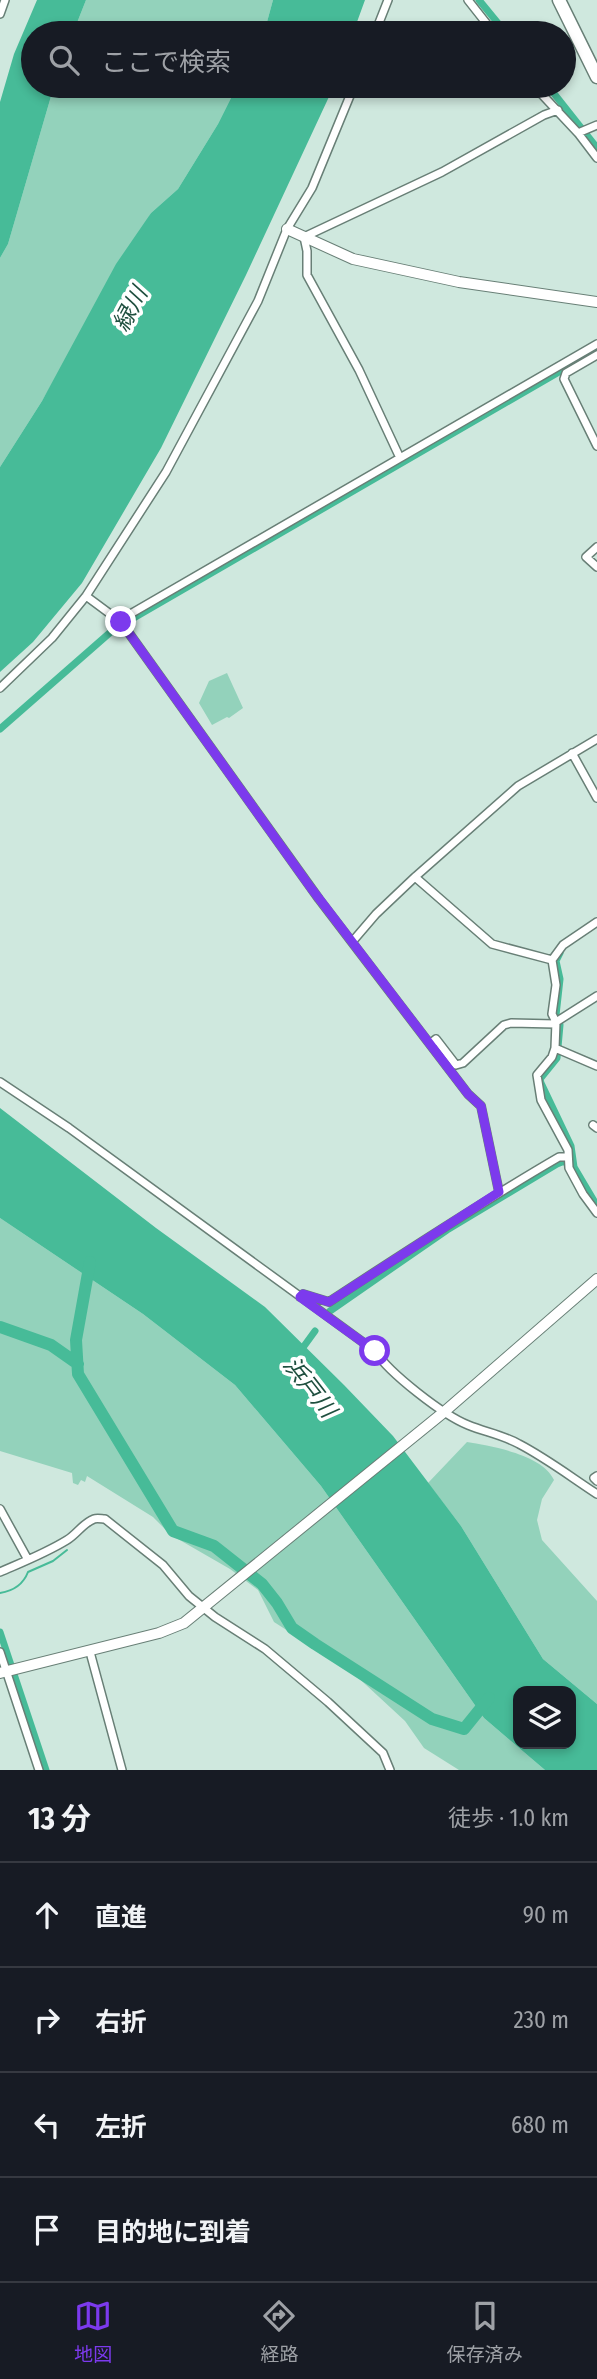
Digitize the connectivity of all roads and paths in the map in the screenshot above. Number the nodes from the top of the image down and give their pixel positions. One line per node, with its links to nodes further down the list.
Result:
1 (5, 0): 5 (street)
2 (388, 0): 6 (street)
3 (468, 0): 7 (street)
4 (559, 0): 8 (highway)
5 (0, 13)
6 (380, 21)
7 (485, 21)
8 (569, 21)
9 (576, 34): 10 (highway)
10 (597, 77)
11 (349, 98): 17 (street)
12 (546, 98): 13 (street)
13 (558, 110): 15 (street); 18 (street)
14 (597, 125): 15 (street)
15 (582, 131): 16 (street)
16 (597, 158)
17 (287, 229): 18 (street); 26 (street)
18 (304, 237): 19 (street); 23 (street)
19 (597, 302)
20 (597, 344): 23 (street)
21 (597, 355): 22 (street)
22 (597, 446)
23 (400, 458): 27 (street)
24 (597, 547): 25 (street)
25 (597, 567)
26 (86, 596): 27 (street); 28 (street)
27 (122, 623): 34 (street)
28 (0, 688)
29 (597, 739): 30 (street)
30 (572, 753): 31 (street); 32 (street)
31 (597, 798)
32 (415, 877): 34 (street); 35 (street)
33 (597, 922): 35 (street)
34 (352, 942): 38 (street)
35 (552, 960): 37 (street)
36 (597, 996): 37 (street)
37 (556, 1023): 38 (street); 39 (street)
38 (431, 1043): 43 (street)
39 (557, 1049): 40 (street); 42 (street)
40 (597, 1066)
41 (0, 1082): 46 (street)
42 (569, 1160): 43 (street); 44 (street)
43 (499, 1192): 46 (street)
44 (597, 1213)
45 (597, 1279): 47 (street)
46 (300, 1297): 47 (street)
47 (441, 1414): 48 (street); 52 (street)
48 (597, 1494)
49 (0, 1509): 50 (street)
50 (27, 1558): 51 (street); 52 (street)
51 (0, 1572)
52 (209, 1605): 54 (street); 58 (street)
53 (0, 1652): 55 (street)
54 (90, 1652): 55 (street); 57 (street)
55 (8, 1672): 56 (street)
56 (39, 1770)
57 (122, 1770)
58 (390, 1770)

